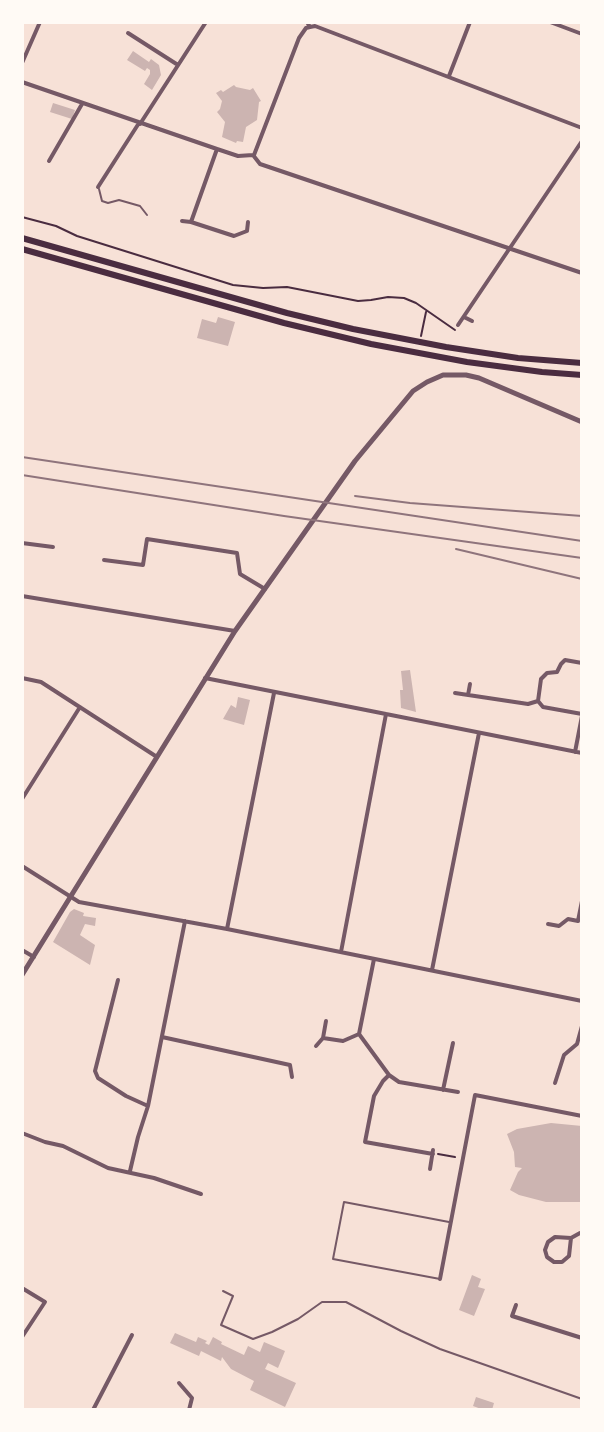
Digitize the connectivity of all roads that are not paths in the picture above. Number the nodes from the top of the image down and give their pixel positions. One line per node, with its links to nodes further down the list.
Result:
1 (40, 22): 8 (street)
2 (206, 22): 9 (street)
3 (470, 22): 10 (street)
4 (550, 22): 7 (street)
5 (308, 24): 10 (street); 17 (street)
6 (128, 33): 9 (street)
7 (582, 34)
8 (22, 63)
9 (178, 65): 13 (street)
10 (448, 77): 14 (street)
11 (22, 82): 12 (street)
12 (82, 104): 13 (street); 18 (street)
13 (140, 124): 16 (street); 19 (street)
14 (582, 128)
15 (582, 141): 25 (street)
16 (217, 149): 17 (street); 22 (street)
17 (253, 155): 25 (street)
18 (49, 161)
19 (98, 187): 20 (lane)
20 (147, 215)
21 (182, 221): 22 (street)
22 (191, 222): 23 (street)
23 (248, 222)
24 (22, 238): 31 (main road)
25 (511, 248): 27 (street); 28 (street)
26 (22, 249): 32 (main road)
27 (582, 273)
28 (464, 317): 29 (street); 30 (street)
29 (472, 321)
30 (457, 328)
31 (582, 363)
32 (582, 375)
33 (582, 422): 37 (street)
34 (22, 543): 35 (street)
35 (53, 547)
36 (104, 560): 37 (street)
37 (265, 589): 39 (street)
38 (22, 596): 39 (street)
39 (235, 631): 42 (street)
40 (582, 663): 47 (street)
41 (22, 678): 48 (street)
42 (205, 678): 44 (street); 54 (street)
43 (470, 684): 46 (street)
44 (274, 693): 49 (street); 61 (street)
45 (455, 693): 46 (street)
46 (468, 695): 47 (street)
47 (538, 701): 50 (street)
48 (80, 707): 54 (street); 55 (street)
49 (386, 714): 51 (street); 63 (street)
50 (582, 715): 52 (street)
51 (479, 733): 52 (street); 66 (street)
52 (575, 752): 53 (street)
53 (582, 753)
54 (158, 758): 57 (street)
55 (22, 799)
56 (22, 866): 57 (street)
57 (70, 896): 59 (street); 64 (street)
58 (582, 901): 60 (street)
59 (185, 921): 61 (street); 73 (street)
60 (548, 924)
61 (227, 929): 63 (street)
62 (22, 950): 64 (street)
63 (341, 952): 65 (street)
64 (34, 957): 67 (street)
65 (374, 959): 66 (street); 72 (street)
66 (432, 970): 69 (street)
67 (22, 975)
68 (118, 980): 84 (street)
69 (582, 1001)
70 (326, 1021): 74 (street)
71 (582, 1026): 81 (street)
72 (359, 1034): 75 (street); 79 (street)
73 (162, 1037): 80 (street); 84 (street)
74 (323, 1038): 75 (street); 77 (street)
75 (337, 1041): 78 (street)
76 (453, 1043): 82 (street)
77 (316, 1046)
78 (335, 1049)
79 (389, 1075): 82 (street); 87 (street)
80 (292, 1077)
81 (555, 1083)
82 (443, 1090): 83 (street)
83 (458, 1092)
84 (148, 1106): 88 (street)
85 (582, 1116): 90 (street)
86 (22, 1133): 88 (street)
87 (430, 1169)
88 (130, 1171): 89 (street)
89 (201, 1194)
90 (451, 1223): 93 (street); 93 (lane)
91 (582, 1234): 92 (street)
92 (571, 1238): 92 (street)
93 (440, 1279)
94 (22, 1288): 98 (street)
95 (223, 1291): 101 (lane)
96 (516, 1305): 99 (street)
97 (132, 1335): 102 (street)
98 (22, 1337)
99 (582, 1338)
100 (179, 1383): 103 (street)
101 (582, 1399)
102 (93, 1410)
103 (189, 1410)

